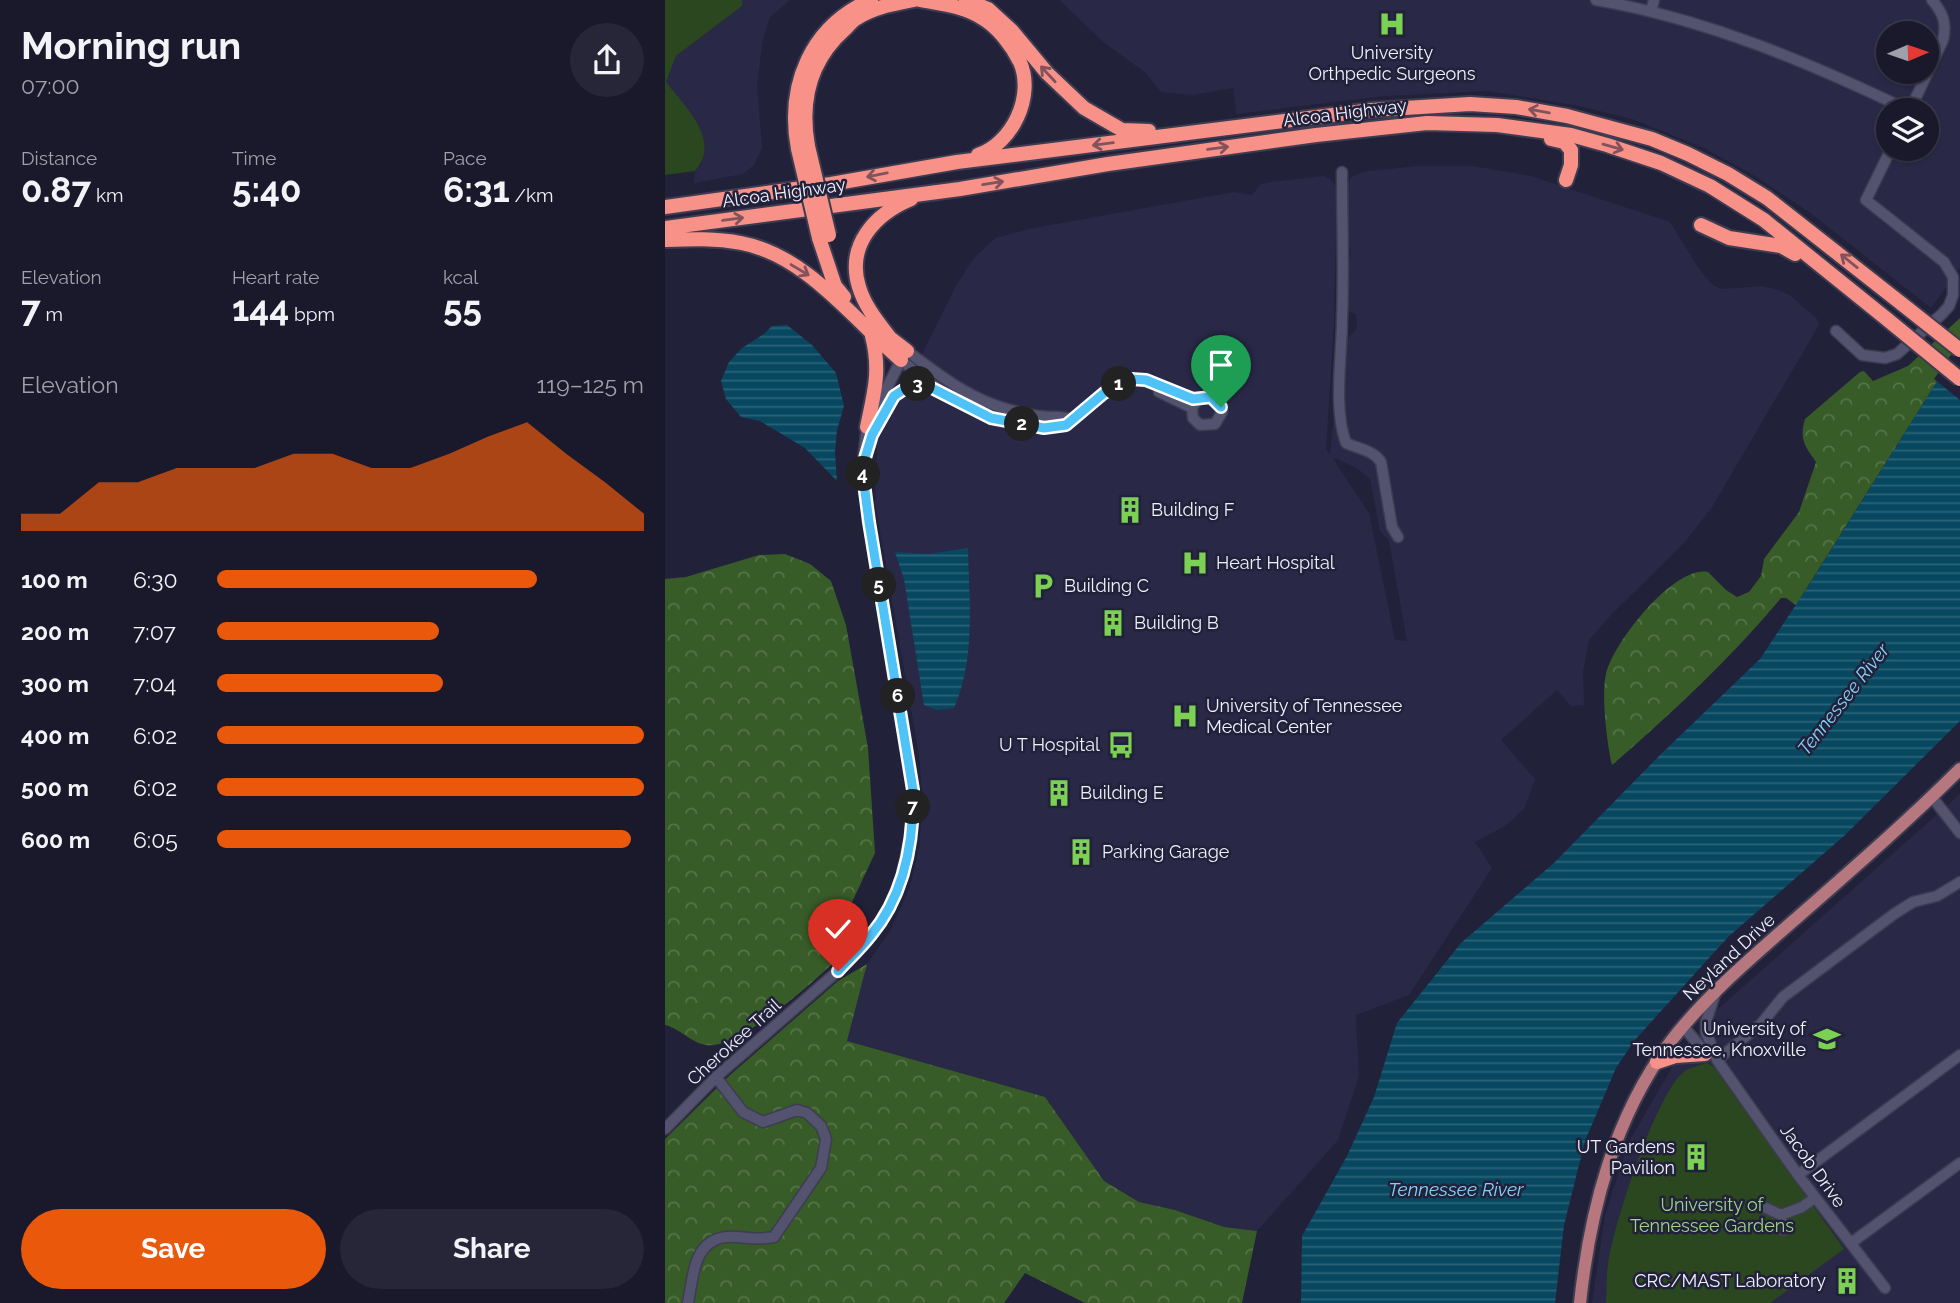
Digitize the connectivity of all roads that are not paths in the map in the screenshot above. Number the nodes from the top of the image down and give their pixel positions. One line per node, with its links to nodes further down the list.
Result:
1 (871, 0): 12 (highway)
2 (914, 0): 12 (highway)
3 (920, 0): 14 (highway)
4 (966, 0): 10 (highway, one-way to 4)
5 (1596, 0): 7 (street)
6 (1932, 0): 9 (street)
7 (1652, 5): 8 (street)
8 (1883, 98)
9 (1915, 98)
10 (1292, 120): 14 (highway, Alcoa Highway, one-way to 14); 27 (highway, Alcoa Highway, one-way to 10, bridge)
11 (1365, 130): 16 (highway); 17 (highway, Alcoa Highway, one-way to 11); 23 (highway, Alcoa Highway, one-way to 23)
12 (803, 148): 21 (highway, bridge)
13 (1885, 161): 24 (street)
14 (957, 162): 18 (highway, Alcoa Highway, one-way to 18)
15 (1342, 172): 35 (street)
16 (1566, 180)
17 (926, 193): 20 (highway, Alcoa Highway, one-way to 17); 26 (highway)
18 (665, 207)
19 (1701, 225): 23 (highway)
20 (665, 228)
21 (824, 236): 25 (highway); 26 (highway)
22 (665, 240): 25 (highway, one-way to 25)
23 (1867, 304): 29 (highway, Alcoa Highway, bridge)
24 (1836, 331)
25 (872, 335): 28 (highway); 33 (highway)
26 (891, 338): 28 (highway)
27 (1960, 350)
28 (904, 356): 30 (street); 32 (street); 33 (street, Cherokee Trail)
29 (1960, 379)
30 (933, 387): 32 (street); 34 (street)
31 (1195, 404): 32 (street)
32 (1072, 419)
33 (867, 427): 34 (street, Cherokee Trail)
34 (862, 468): 45 (street, Cherokee Trail)
35 (1398, 537)
36 (1960, 769): 37 (main road, Neyland Drive)
37 (1933, 797): 38 (street); 40 (main road, Neyland Drive)
38 (1960, 833)
39 (1960, 882): 43 (street)
40 (1717, 988): 41 (main road, Neyland Drive); 43 (street, Jacob Drive)
41 (1683, 1027): 43 (street, Jacob Drive); 44 (main road, Neyland Drive)
42 (1960, 1055): 48 (street)
43 (1711, 1057): 44 (highway); 48 (street, Jacob Drive)
44 (1657, 1062): 56 (main road, Neyland Drive)
45 (716, 1077): 46 (street, Cherokee Trail); 55 (street)
46 (665, 1129)
47 (1960, 1163): 53 (street)
48 (1798, 1175): 53 (street, Jacob Drive)
49 (1812, 1200): 51 (street)
50 (1766, 1208): 51 (street)
51 (1781, 1215): 52 (street)
52 (1783, 1230)
53 (1851, 1243): 54 (street, Jacob Drive)
54 (1885, 1288)
55 (688, 1303)
56 (1580, 1303)

